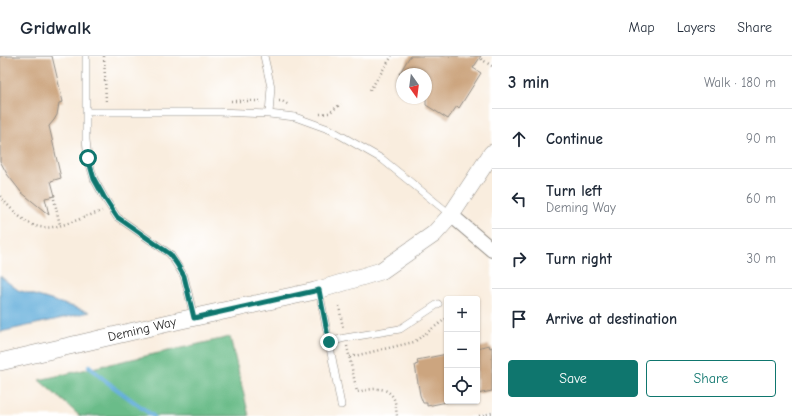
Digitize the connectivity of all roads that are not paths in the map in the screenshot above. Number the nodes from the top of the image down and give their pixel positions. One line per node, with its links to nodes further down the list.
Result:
1 (86, 56): 3 (lane)
2 (264, 56): 4 (lane)
3 (86, 112): 4 (lane); 10 (lane)
4 (269, 114): 6 (lane)
5 (492, 153): 6 (street, Deming Way)
6 (451, 215): 7 (street); 8 (street, Deming Way)
7 (492, 250)
8 (319, 290): 10 (street, Deming Way); 11 (lane)
9 (438, 304): 11 (lane)
10 (194, 318): 12 (street, Deming Way)
11 (329, 342): 13 (lane)
12 (0, 362)
13 (341, 405)

